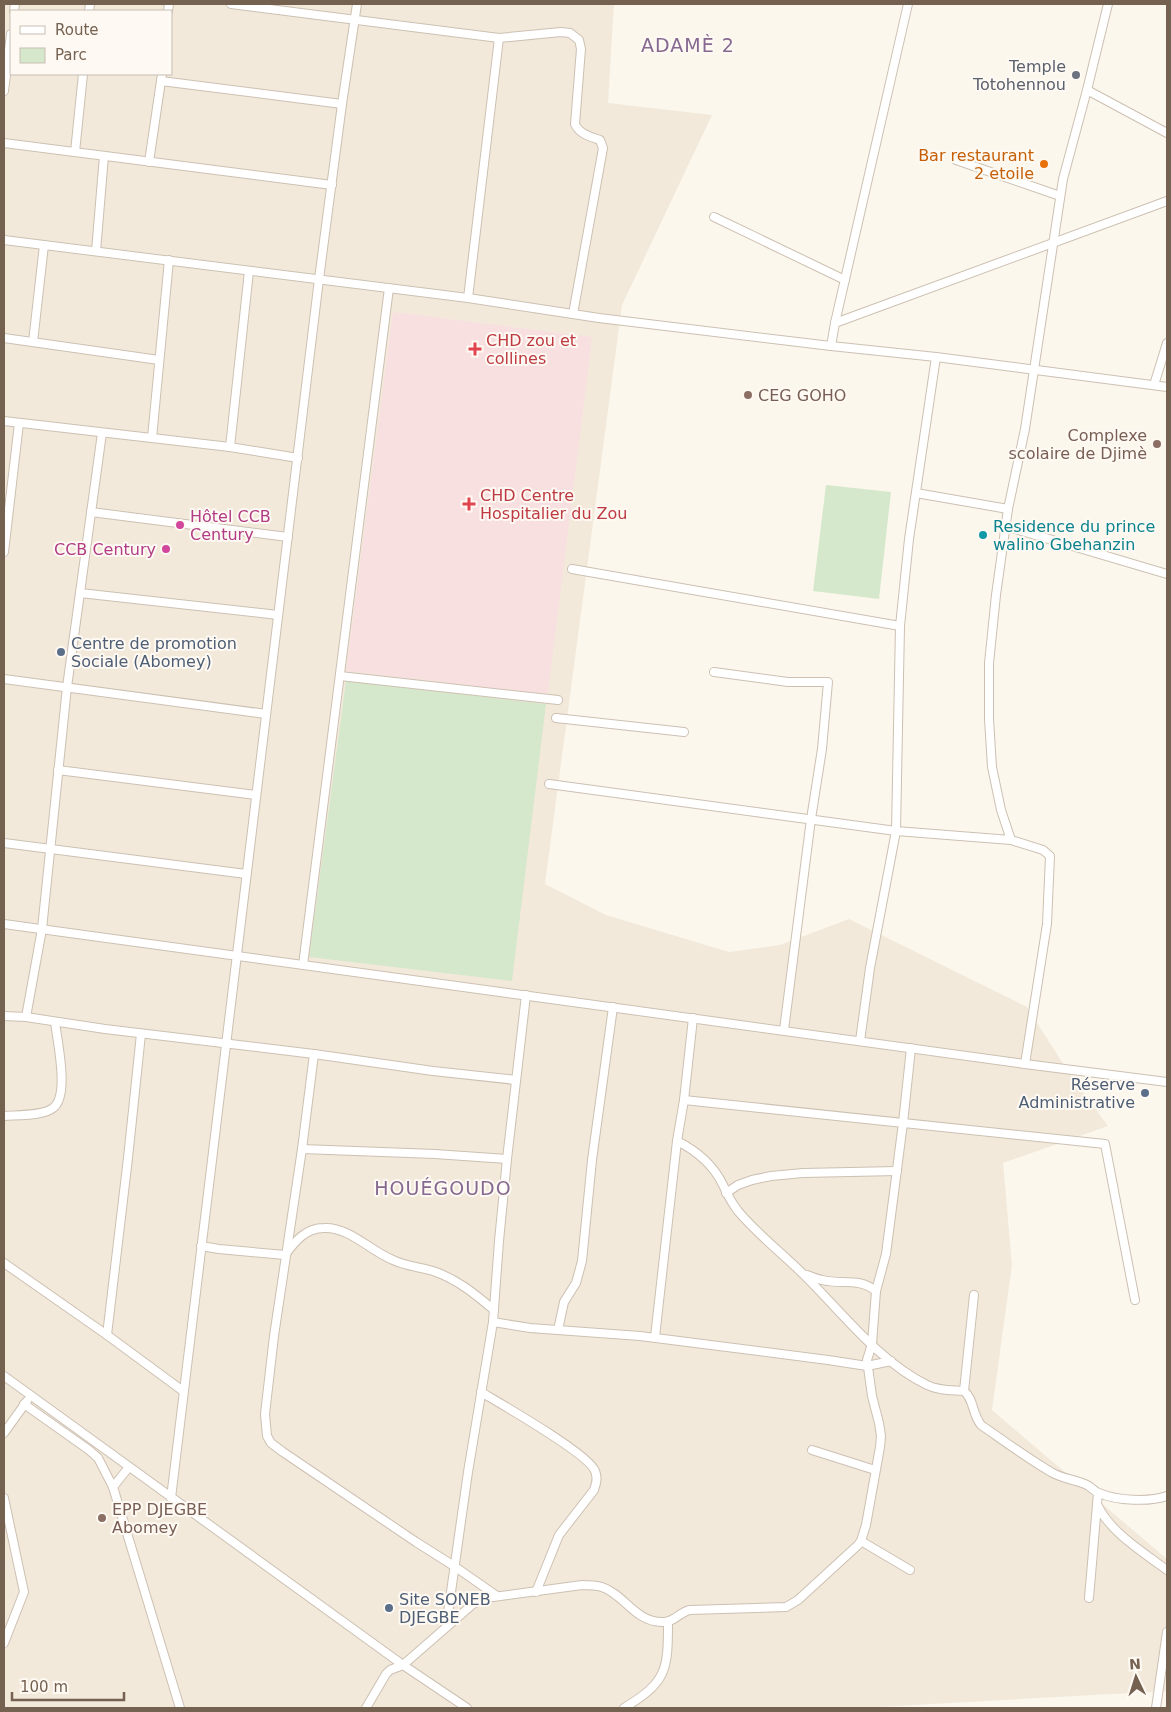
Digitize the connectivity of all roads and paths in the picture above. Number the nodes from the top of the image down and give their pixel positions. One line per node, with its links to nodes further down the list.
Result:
1 (230, 4): 5 (street)
2 (357, 4): 5 (street)
3 (908, 4): 30 (street)
4 (1108, 4): 10 (street)
5 (355, 20): 6 (street); 12 (street)
6 (499, 38): 32 (street); 33 (street)
7 (10, 42): 11 (street)
8 (83, 75): 15 (street)
9 (162, 78): 12 (street); 18 (street)
10 (1087, 90): 13 (street); 20 (street)
11 (4, 91)
12 (342, 104): 19 (street)
13 (1167, 133)
14 (4, 143): 15 (street)
15 (75, 152): 16 (street)
16 (104, 156): 18 (street); 26 (street)
17 (956, 160): 20 (street)
18 (149, 162): 19 (street)
19 (332, 185): 29 (street)
20 (1060, 196): 24 (street)
21 (1167, 201): 24 (street)
22 (714, 217): 30 (street)
23 (4, 240): 25 (street)
24 (1053, 244): 34 (street); 41 (street)
25 (44, 245): 26 (street); 36 (street)
26 (96, 251): 27 (street)
27 (169, 260): 28 (street); 40 (street)
28 (249, 270): 29 (street); 48 (street)
29 (319, 280): 31 (street); 49 (street)
30 (845, 280): 34 (street)
31 (389, 288): 32 (street); 62 (street)
32 (468, 298): 33 (street)
33 (573, 314): 38 (street)
34 (835, 324): 38 (street)
35 (4, 338): 36 (street)
36 (33, 342): 40 (street)
37 (1167, 343): 42 (street)
38 (831, 346): 39 (street)
39 (936, 357): 41 (street); 50 (street)
40 (159, 360): 47 (street)
41 (1033, 370): 42 (street); 51 (street)
42 (1154, 385): 43 (street)
43 (1167, 387)
44 (4, 422): 45 (street)
45 (20, 423): 46 (street); 55 (street)
46 (102, 432): 47 (street); 52 (street)
47 (152, 438): 48 (street)
48 (230, 447): 49 (street)
49 (298, 458): 54 (street)
50 (916, 493): 51 (street); 60 (street)
51 (1008, 509): 53 (street)
52 (91, 512): 54 (street); 58 (street)
53 (1005, 526): 57 (street); 74 (street)
54 (288, 537): 59 (street)
55 (4, 552)
56 (572, 569): 60 (street)
57 (1167, 574)
58 (80, 594): 59 (street); 64 (street)
59 (278, 615): 66 (street)
60 (900, 626): 73 (street)
61 (714, 672): 72 (street)
62 (340, 676): 65 (street); 81 (street)
63 (4, 679): 64 (street)
64 (67, 687): 66 (street); 69 (street)
65 (558, 700)
66 (266, 714): 71 (street)
67 (556, 718): 68 (street)
68 (684, 732)
69 (58, 770): 71 (street); 76 (street)
70 (549, 784): 72 (street)
71 (256, 795): 77 (street)
72 (810, 819): 73 (street); 88 (street)
73 (896, 831): 74 (street); 90 (street)
74 (1011, 840): 94 (street)
75 (4, 843): 76 (street)
76 (50, 849): 77 (street); 79 (street)
77 (246, 874): 80 (street)
78 (4, 924): 79 (street)
79 (42, 929): 80 (street); 85 (street)
80 (236, 955): 81 (street); 91 (street)
81 (303, 964): 82 (street)
82 (526, 995): 83 (street); 95 (street)
83 (613, 1007): 86 (street); 114 (street)
84 (4, 1016): 85 (street)
85 (26, 1017): 87 (street)
86 (693, 1018): 88 (street); 97 (street)
87 (55, 1022): 89 (street); 98 (street)
88 (784, 1030): 90 (street)
89 (141, 1034): 91 (street); 115 (street)
90 (860, 1041): 92 (street)
91 (225, 1044): 93 (street); 105 (street)
92 (911, 1048): 94 (street); 99 (street)
93 (314, 1054): 95 (street); 101 (street)
94 (1025, 1064): 96 (street)
95 (516, 1080): 102 (street)
96 (1167, 1082)
97 (684, 1100): 99 (street); 100 (street)
98 (4, 1116)
99 (903, 1123): 103 (street); 111 (street)
100 (677, 1141): 104 (street); 116 (street)
101 (302, 1149): 102 (street); 106 (street)
102 (507, 1159): 112 (street)
103 (897, 1171): 104 (street); 109 (street)
104 (726, 1193): 108 (street)
105 (201, 1246): 106 (street); 121 (street)
106 (285, 1255): 112 (street); 137 (street)
107 (4, 1263): 115 (street)
108 (804, 1274): 109 (street); 117 (street)
109 (876, 1291): 117 (street)
110 (974, 1295): 122 (street)
111 (1135, 1300)
112 (494, 1310): 113 (street)
113 (494, 1322): 114 (street); 123 (street)
114 (558, 1330): 116 (street)
115 (107, 1335): 121 (street)
116 (655, 1337): 119 (street)
117 (872, 1344): 118 (street); 119 (street)
118 (891, 1361): 119 (street); 122 (street)
119 (867, 1366): 129 (street)
120 (4, 1376): 124 (street)
121 (183, 1391): 134 (street)
122 (964, 1391): 131 (street)
123 (481, 1392): 137 (street); 140 (street)
124 (32, 1395): 125 (street); 128 (street)
125 (24, 1404): 126 (street); 130 (street)
126 (4, 1433)
127 (812, 1450): 129 (street)
128 (129, 1467): 130 (street); 134 (street)
129 (875, 1470): 136 (street)
130 (113, 1487): 148 (street)
131 (1098, 1493): 132 (street); 135 (street)
132 (1167, 1496)
133 (4, 1498): 146 (street)
134 (171, 1498): 147 (street)
135 (1097, 1503): 139 (street); 142 (street)
136 (861, 1541): 138 (street); 143 (street)
137 (454, 1566): 141 (street); 144 (street)
138 (910, 1570)
139 (1167, 1570)
140 (536, 1592): 141 (street); 143 (street)
141 (497, 1596): 144 (street)
142 (1088, 1598)
143 (668, 1622): 151 (street)
144 (446, 1627): 147 (street)
145 (1167, 1632): 152 (street)
146 (4, 1643)
147 (403, 1665): 149 (street); 150 (street)
148 (180, 1708)
149 (366, 1708)
150 (467, 1708)
151 (624, 1708)
152 (1156, 1708)

